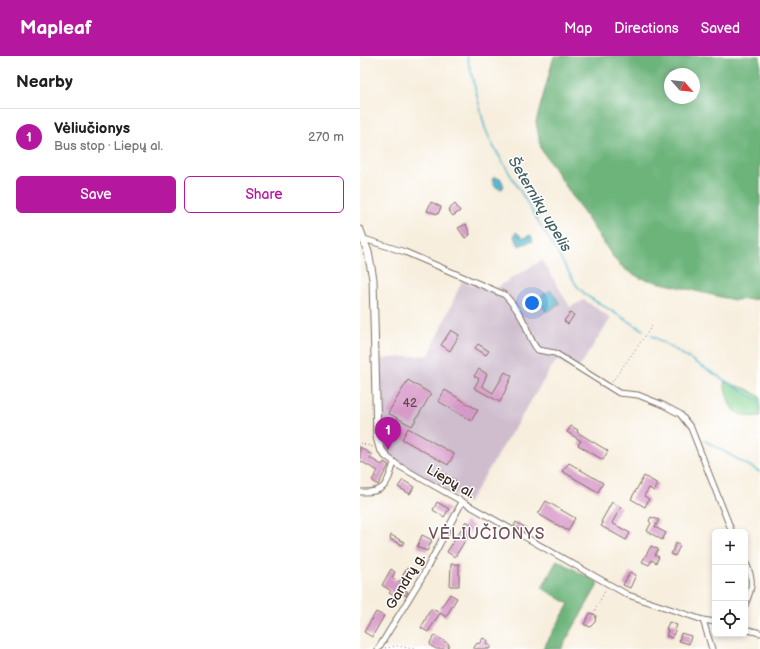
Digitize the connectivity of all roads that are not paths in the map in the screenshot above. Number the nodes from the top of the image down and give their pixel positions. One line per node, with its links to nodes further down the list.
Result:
1 (360, 230): 2 (main road, Liepų al.)
2 (364, 239): 3 (main road, Liepų al.); 7 (street)
3 (386, 456): 4 (street, Liepų al.)
4 (394, 463): 5 (street); 6 (street, Liepų al.)
5 (360, 492)
6 (462, 502): 10 (street, Liepų al.); 14 (street, Gandrų g.)
7 (731, 529)
8 (747, 565): 9 (street)
9 (746, 601)
10 (702, 620): 11 (street, Liepų al.); 15 (street)
11 (712, 622)
12 (748, 628): 13 (street)
13 (760, 633)
14 (378, 649)
15 (712, 649)

